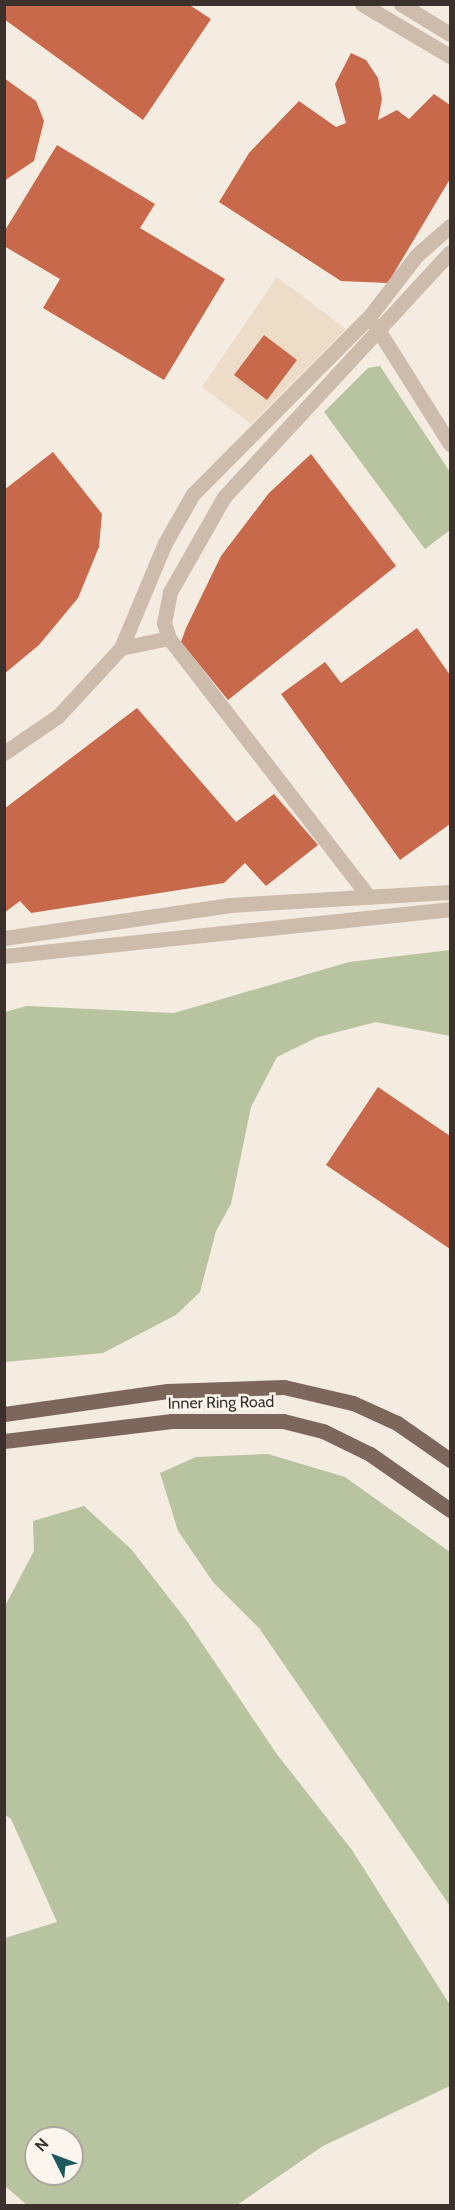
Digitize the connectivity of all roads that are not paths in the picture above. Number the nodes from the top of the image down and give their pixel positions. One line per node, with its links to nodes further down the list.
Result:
1 (362, 4): 4 (street)
2 (401, 4): 3 (street)
3 (450, 34)
4 (450, 56)
5 (450, 226): 7 (street)
6 (450, 252): 8 (street)
7 (369, 317): 8 (street); 11 (street)
8 (380, 332): 9 (street); 10 (street)
9 (450, 444)
10 (169, 638): 11 (street); 14 (street)
11 (121, 648): 12 (street)
12 (4, 753)
13 (450, 892): 14 (street)
14 (369, 897): 16 (street)
15 (450, 909): 17 (street)
16 (4, 938)
17 (4, 956)
18 (4, 1414): 20 (main road, Inner Ring Road)
19 (4, 1441): 21 (main road, Inner Ring Road)
20 (450, 1460)
21 (450, 1510)

